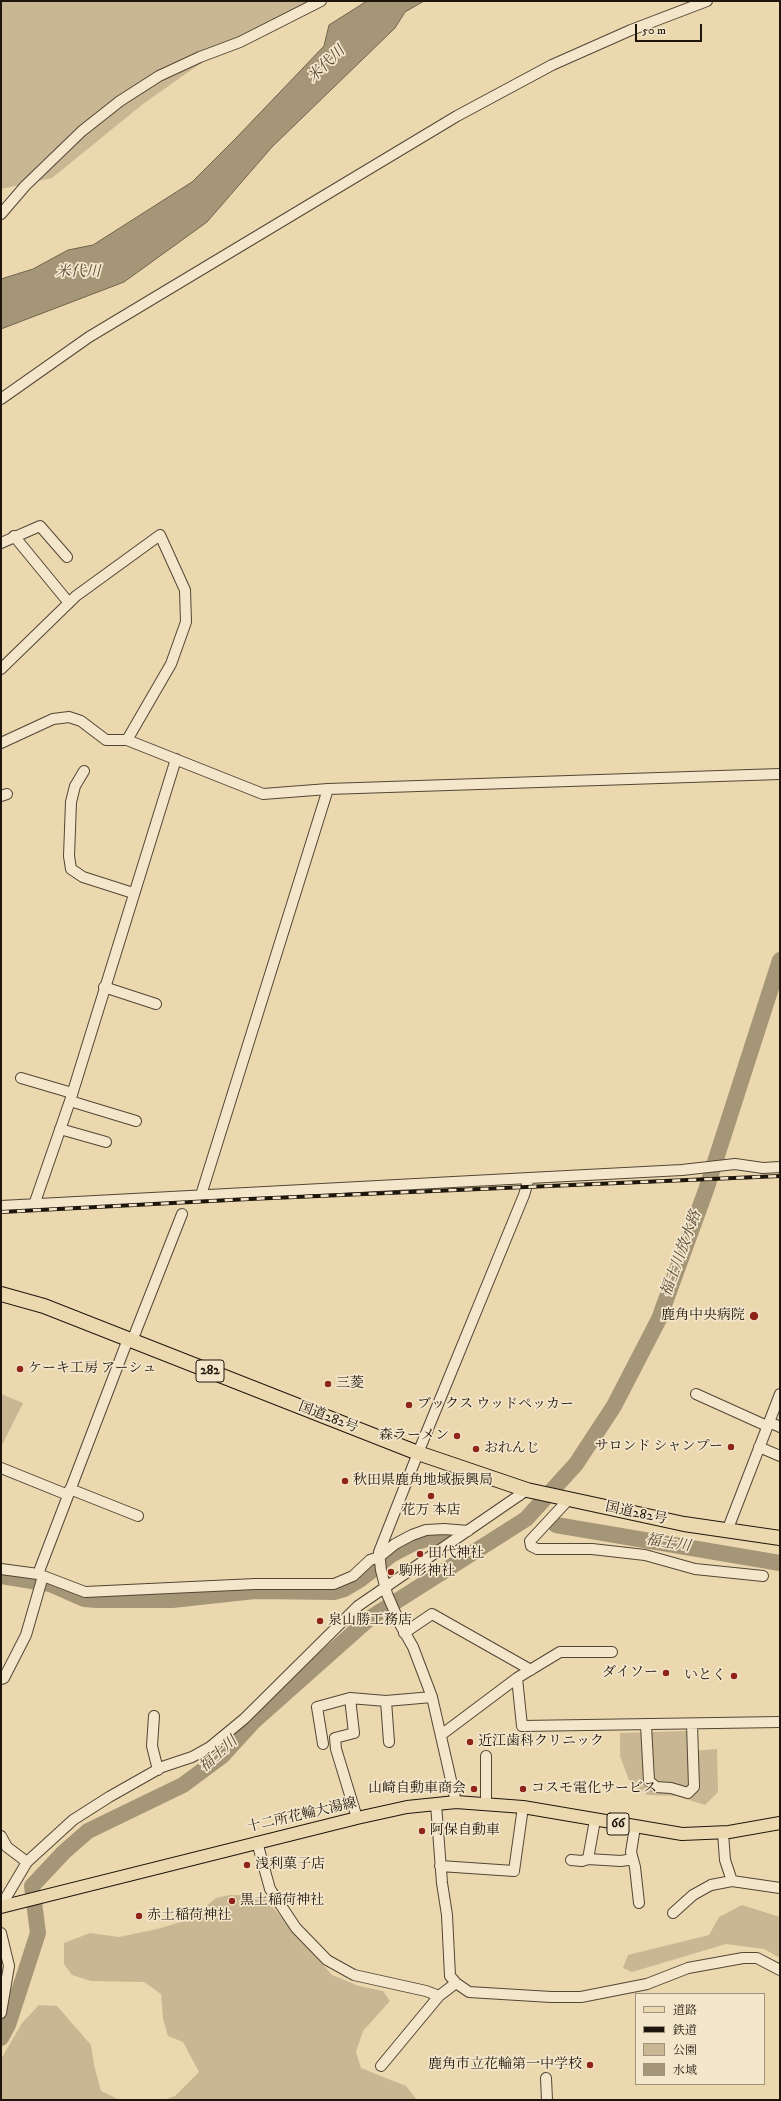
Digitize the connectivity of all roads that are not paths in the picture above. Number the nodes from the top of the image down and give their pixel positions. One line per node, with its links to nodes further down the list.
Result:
1 (321, 1): 3 (street)
2 (707, 1): 4 (street)
3 (1, 214)
4 (1, 399)
5 (14, 536): 6 (street); 7 (street); 8 (street)
6 (1, 543)
7 (67, 557)
8 (69, 603): 9 (street); 10 (street)
9 (3, 664)
10 (127, 740): 11 (street); 12 (street)
11 (1, 743)
12 (176, 759): 15 (street); 16 (street)
13 (84, 771): 16 (street)
14 (780, 774): 15 (street)
15 (328, 789): 26 (street)
16 (133, 893): 17 (street)
17 (104, 987): 18 (street); 20 (street)
18 (156, 1004)
19 (21, 1078): 20 (street)
20 (71, 1097): 21 (street); 22 (street)
21 (136, 1121)
22 (60, 1129): 23 (street); 27 (street)
23 (106, 1142)
24 (780, 1167): 25 (street)
25 (530, 1178): 26 (street); 37 (street)
26 (201, 1195): 27 (street)
27 (34, 1205): 28 (street)
28 (1, 1206)
29 (182, 1214): 31 (street)
30 (1, 1294): 31 (highway, 国道282号 / 282)
31 (130, 1340): 37 (highway, 国道282号 / 282); 41 (street)
32 (696, 1394): 34 (street)
33 (780, 1394): 34 (street)
34 (768, 1424): 35 (street); 36 (street)
35 (780, 1427)
36 (759, 1447): 38 (street); 45 (street)
37 (418, 1453): 40 (highway, 国道282号 / 282); 47 (street)
38 (780, 1456)
39 (1, 1468): 41 (street)
40 (528, 1490): 42 (highway, 国道282号 / 282); 44 (street)
41 (69, 1492): 43 (street); 49 (street)
42 (568, 1499): 45 (highway, 国道282号 / 282); 50 (street)
43 (138, 1516)
44 (468, 1531): 47 (street); 51 (street)
45 (727, 1531): 46 (highway, 国道282号 / 282)
46 (780, 1538)
47 (379, 1563): 49 (street); 51 (street)
48 (1, 1569): 49 (street)
49 (41, 1575): 56 (street)
50 (763, 1576)
51 (387, 1591): 52 (street); 68 (street)
52 (402, 1628): 54 (street); 57 (street)
53 (612, 1652): 54 (street)
54 (531, 1670): 55 (street)
55 (517, 1678): 63 (street); 64 (street)
56 (1, 1679)
57 (432, 1697): 59 (street); 64 (street)
58 (350, 1698): 59 (street); 66 (street); 73 (street)
59 (386, 1701): 65 (street)
60 (154, 1716): 68 (street)
61 (780, 1722): 62 (street)
62 (692, 1724): 63 (street); 63 (street)
63 (646, 1725)
64 (441, 1735): 69 (street)
65 (390, 1742)
66 (323, 1744)
67 (486, 1756): 70 (street)
68 (158, 1770): 83 (street)
69 (456, 1802): 70 (main road, 十二所花輪大湯線 / 66); 71 (main road, 十二所花輪大湯線 / 66)
70 (486, 1803): 72 (main road, 十二所花輪大湯線 / 66)
71 (436, 1804): 73 (main road, 十二所花輪大湯線 / 66); 84 (street)
72 (523, 1807): 74 (main road, 十二所花輪大湯線 / 66); 84 (street)
73 (357, 1818): 79 (main road, 十二所花輪大湯線 / 66)
74 (595, 1820): 76 (main road, 十二所花輪大湯線 / 66); 80 (street)
75 (780, 1823): 77 (main road, 十二所花輪大湯線 / 66)
76 (635, 1827): 77 (main road, 十二所花輪大湯線 / 66); 81 (street)
77 (723, 1833): 85 (street)
78 (1, 1836): 83 (street)
79 (256, 1842): 88 (main road, 十二所花輪大湯線 / 66); 93 (street)
80 (588, 1859): 81 (street); 82 (street)
81 (633, 1859): 87 (street)
82 (571, 1860)
83 (27, 1862): 88 (street)
84 (440, 1866): 92 (street)
85 (732, 1881): 86 (street); 89 (street)
86 (780, 1888)
87 (639, 1903)
88 (1, 1906)
89 (673, 1913)
90 (1, 1933): 94 (street)
91 (780, 1970): 92 (street)
92 (456, 1983): 93 (street)
93 (439, 1996): 95 (street)
94 (1, 2014)
95 (381, 2066)
96 (546, 2078): 97 (street)
97 (547, 2100)

